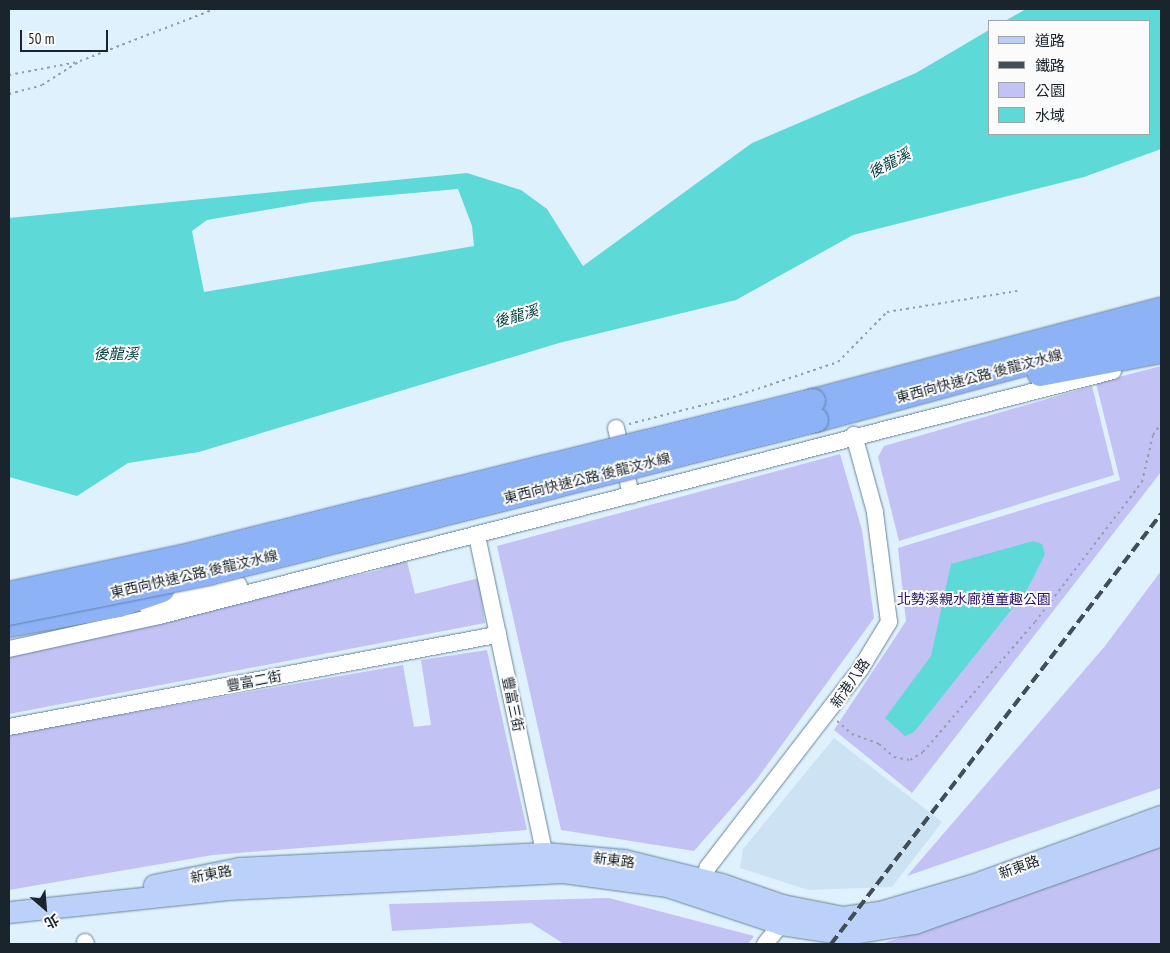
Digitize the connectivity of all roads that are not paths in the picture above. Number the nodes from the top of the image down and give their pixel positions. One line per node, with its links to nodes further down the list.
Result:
1 (1161, 310): 6 (highway, 東西向快速公路 後龍汶水線)
2 (1161, 327): 5 (highway, 東西向快速公路 後龍汶水線)
3 (1161, 351): 5 (highway)
4 (1161, 359): 8 (street)
5 (857, 408): 6 (highway, 東西向快速公路 後龍汶水線)
6 (814, 410): 12 (highway, 東西向快速公路 後龍汶水線, bridge); 13 (highway, 東西向快速公路 後龍汶水線, bridge)
7 (616, 428): 9 (street)
8 (854, 435): 9 (street); 25 (street, 新港八路)
9 (630, 495): 10 (street)
10 (477, 536): 11 (street); 19 (street, 豐富三街)
11 (424, 549): 18 (street); 20 (street)
12 (182, 557): 14 (highway, bridge); 15 (highway, 東西向快速公路 後龍汶水線, bridge)
13 (209, 573): 16 (highway, 東西向快速公路 後龍汶水線, bridge); 17 (highway, bridge)
14 (9, 583)
15 (9, 594)
16 (9, 613)
17 (9, 625)
18 (9, 632)
19 (498, 635): 21 (street, 豐富二街); 24 (street, 豐富三街)
20 (9, 649)
21 (9, 727)
22 (1161, 816): 28 (main road, 新東路)
23 (1161, 835): 28 (main road, 新東路)
24 (547, 862): 25 (main road, 新東路); 26 (main road, 新東路)
25 (702, 888): 27 (main road, 新東路)
26 (9, 912)
27 (782, 914): 28 (main road, 新東路); 29 (street)
28 (875, 929)
29 (765, 944)

